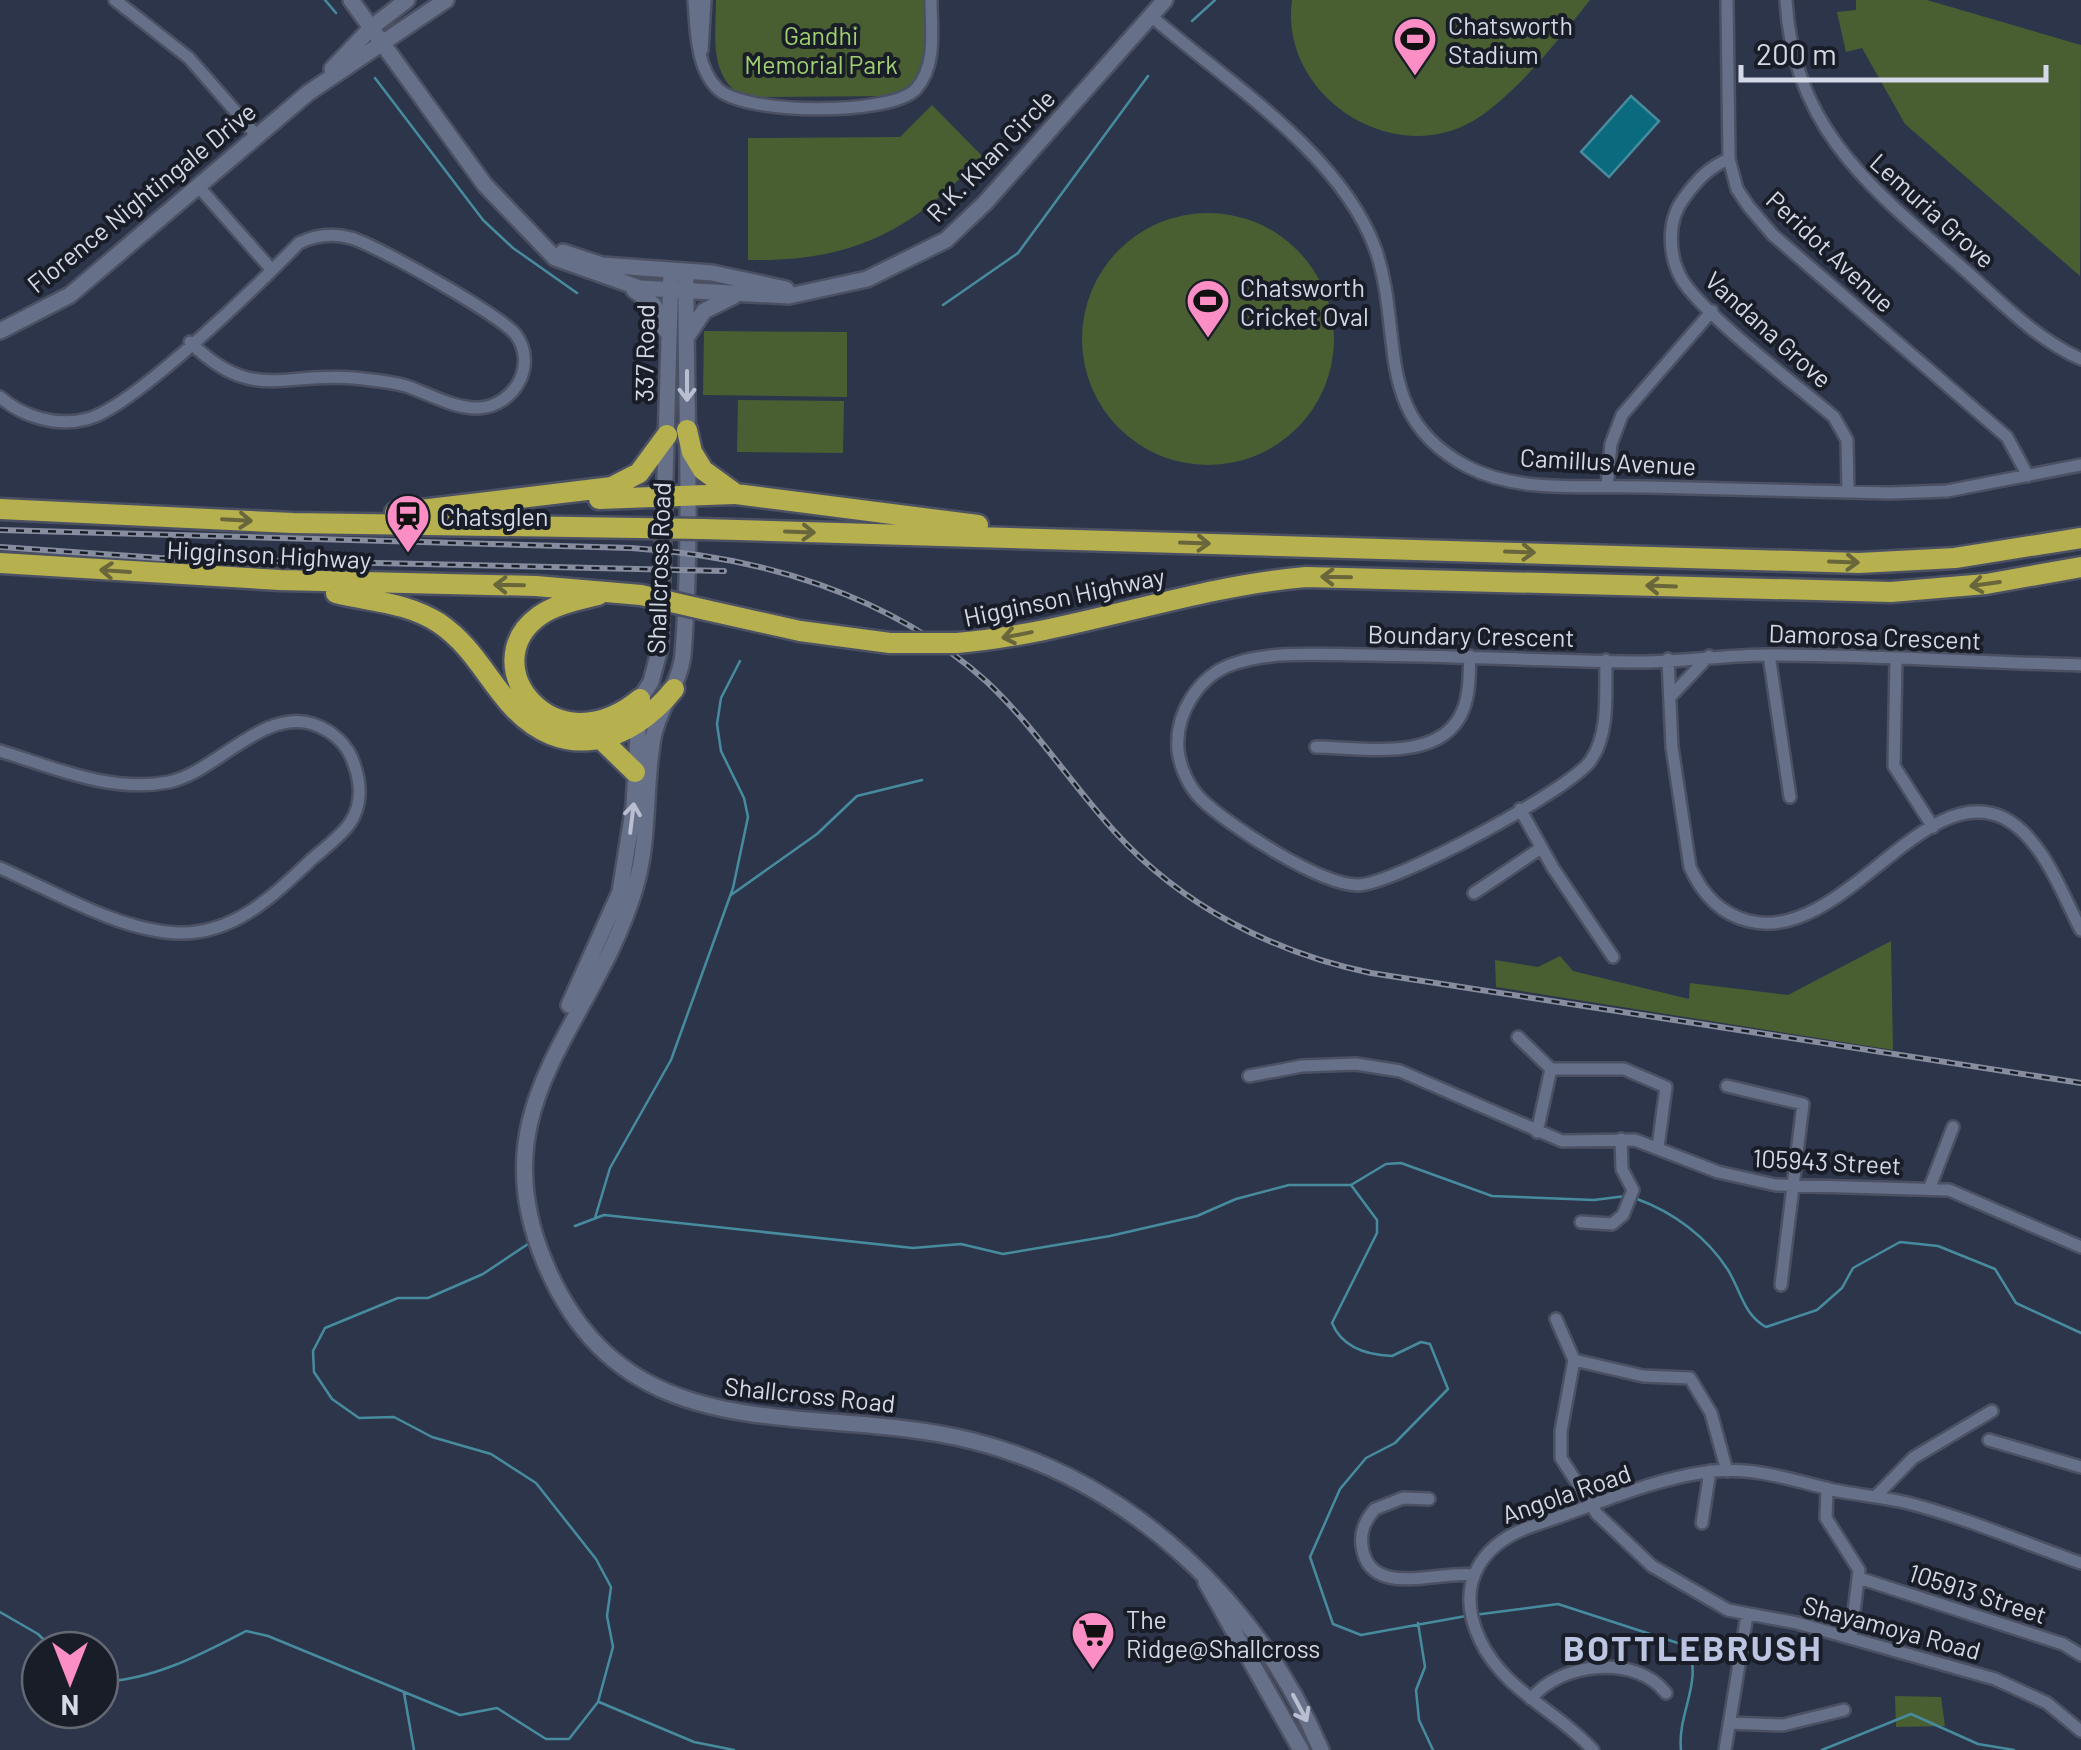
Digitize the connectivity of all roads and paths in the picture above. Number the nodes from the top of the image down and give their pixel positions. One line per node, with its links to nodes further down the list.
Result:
1 (115, 0): 16 (street)
2 (352, 0): 12 (street, R.K. Khan Circle)
3 (407, 0): 12 (street, Florence Nightingale Drive)
4 (446, 0): 13 (street, Florence Nightingale Drive)
5 (694, 0): 14 (street)
6 (706, 0): 14 (street)
7 (931, 0): 14 (street)
8 (1165, 0): 11 (street, R.K. Khan Circle)
9 (1727, 0): 17 (street, Peridot Avenue)
10 (1786, 0): 31 (street, Lemuria Grove)
11 (1151, 16): 24 (street, R.K. Khan Circle); 36 (street, Camillus Avenue)
12 (372, 27): 13 (street, R.K. Khan Circle); 15 (street, Florence Nightingale Drive)
13 (384, 41): 15 (street, Florence Nightingale Drive); 19 (street, R.K. Khan Circle)
14 (702, 51)
15 (308, 94): 16 (street, Florence Nightingale Drive)
16 (256, 135): 18 (street, Florence Nightingale Drive)
17 (1730, 159): 26 (street, Vandana Grove); 35 (street, Peridot Avenue)
18 (197, 185): 20 (street); 27 (street, Florence Nightingale Drive)
19 (528, 234): 21 (street, R.K. Khan Circle); 22 (street, R.K. Khan Circle)
20 (272, 270): 29 (street); 29 (street)
21 (678, 271): 23 (street, 337 Road); 24 (street, R.K. Khan Circle)
22 (625, 285): 23 (street, R.K. Khan Circle); 30 (street)
23 (678, 291): 25 (street, R.K. Khan Circle); 28 (street, 337 Road); 30 (street, 337 Road)
24 (816, 292): 25 (street, R.K. Khan Circle)
25 (742, 294): 28 (street)
26 (1712, 312): 36 (street); 37 (street, Vandana Grove)
27 (0, 331)
28 (688, 337): 33 (street, 337 Road, one-way to 33)
29 (190, 342): 32 (street)
30 (668, 343): 33 (street, 337 Road)
31 (2081, 359)
32 (0, 398)
33 (677, 433): 38 (street, Shallcross Road); 39 (highway); 40 (highway)
34 (2081, 465): 35 (street, Camillus Avenue)
35 (2028, 476): 37 (street, Camillus Avenue)
36 (1607, 486): 37 (street, Camillus Avenue)
37 (1848, 492)
38 (676, 494): 39 (highway); 40 (highway); 56 (street, Shallcross Road); 58 (street, Shallcross Road)
39 (736, 494): 44 (highway)
40 (489, 504): 42 (highway)
41 (0, 509): 42 (highway, Higginson Highway, one-way to 42)
42 (293, 523): 44 (highway, Higginson Highway, one-way to 44, bridge)
43 (2081, 538): 44 (highway, Higginson Highway, one-way to 43)
44 (1149, 541)
45 (0, 563): 47 (highway, Higginson Highway, one-way to 45)
46 (2081, 567): 48 (highway, Higginson Highway, one-way to 48, bridge)
47 (280, 580): 48 (highway, Higginson Highway, one-way to 47); 59 (highway)
48 (609, 592): 59 (highway)
49 (1769, 655): 51 (street, Damorosa Crescent); 52 (street, Damorosa Crescent); 64 (street)
50 (1470, 656): 53 (street, Boundary Crescent); 61 (street); 65 (street, Boundary Crescent)
51 (1709, 656): 54 (street, Damorosa Crescent); 57 (street)
52 (1896, 659): 55 (street, Damorosa Crescent); 66 (street)
53 (1606, 660): 54 (street, Damorosa Crescent); 65 (street, Boundary Crescent)
54 (1668, 660): 57 (street)
55 (2081, 665)
56 (674, 689): 60 (highway)
57 (1671, 697): 66 (street)
58 (640, 699): 59 (highway); 60 (street, Shallcross Road)
59 (601, 730): 60 (highway); 63 (highway)
60 (644, 734): 63 (street, Shallcross Road); 73 (street, Shallcross Road)
61 (1316, 747)
62 (0, 750): 68 (street)
63 (634, 772): 73 (street, Shallcross Road, one-way to 63)
64 (1790, 796)
65 (1520, 809): 67 (street)
66 (1933, 827): 70 (street)
67 (1541, 848): 69 (street); 71 (street)
68 (0, 868)
69 (1474, 893)
70 (2081, 930)
71 (1613, 957)
72 (1518, 1036): 74 (street)
73 (558, 1042): 99 (street, Shallcross Road)
74 (1550, 1070): 78 (street); 80 (street)
75 (1248, 1076): 78 (street, 105943 Street)
76 (1727, 1086): 81 (street)
77 (1953, 1127): 82 (street)
78 (1537, 1132): 79 (street, 105943 Street)
79 (1620, 1138): 80 (street, 105943 Street); 83 (street)
80 (1658, 1147): 81 (street, 105943 Street)
81 (1795, 1186): 82 (street, 105943 Street); 85 (street)
82 (1930, 1186): 84 (street, 105943 Street)
83 (1581, 1222)
84 (2081, 1247)
85 (1781, 1285)
86 (1556, 1318): 87 (street)
87 (1574, 1360): 92 (street); 96 (street, Shayamoya Road)
88 (1992, 1411): 94 (street)
89 (1989, 1440): 90 (street)
90 (2081, 1467)
91 (1710, 1471): 92 (street, Angola Road); 96 (street, Angola Road); 97 (street)
92 (1727, 1471): 93 (street, Angola Road)
93 (1827, 1488): 94 (street, Angola Road); 101 (street)
94 (1874, 1498): 98 (street, Angola Road)
95 (1430, 1499): 100 (street)
96 (1593, 1507): 100 (street, Angola Road); 102 (street, Shayamoya Road)
97 (1702, 1523)
98 (2081, 1563)
99 (1202, 1574): 110 (street, Shallcross Road); 111 (street, Shallcross Road, one-way to 111)
100 (1474, 1576): 106 (street)
101 (1859, 1578): 103 (street); 104 (street, 105913 Street)
102 (1748, 1615): 103 (street, Shayamoya Road); 108 (street)
103 (1850, 1637): 109 (street, Shayamoya Road)
104 (2081, 1656)
105 (1666, 1692): 106 (street)
106 (1531, 1699): 112 (street)
107 (1844, 1710): 108 (street)
108 (1729, 1724): 113 (street)
109 (2081, 1731)
110 (1301, 1750)
111 (1321, 1750)
112 (1593, 1750)
113 (1725, 1750)

